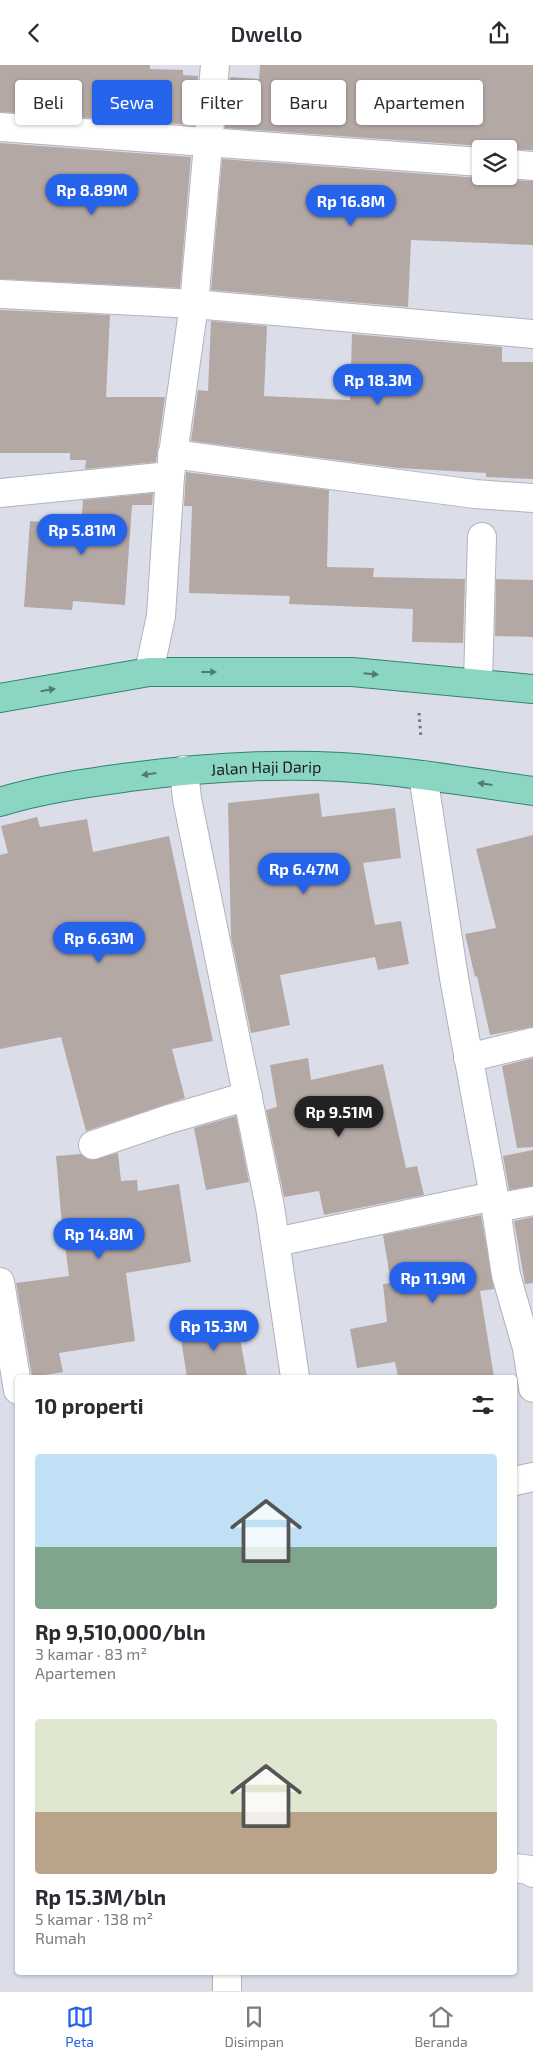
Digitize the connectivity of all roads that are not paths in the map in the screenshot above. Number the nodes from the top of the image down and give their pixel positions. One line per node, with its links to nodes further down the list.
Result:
1 (215, 65): 3 (street)
2 (0, 127): 3 (street)
3 (207, 141): 4 (street); 8 (street)
4 (472, 161)
5 (517, 165): 6 (street)
6 (533, 166)
7 (0, 294): 8 (street)
8 (194, 304): 9 (street); 10 (street)
9 (533, 334)
10 (171, 465): 11 (street); 12 (street); 14 (street)
11 (0, 493)
12 (533, 499)
13 (482, 537): 15 (street)
14 (149, 672): 15 (main road, one-way to 15); 17 (main road, one-way to 14)
15 (478, 682): 16 (main road)
16 (533, 689)
17 (0, 698)
18 (184, 770): 19 (main road, Jalan Haji Darip); 21 (main road, Jalan Haji Darip, one-way to 21); 24 (street)
19 (423, 775): 20 (main road, Jalan Haji Darip, one-way to 19); 23 (street)
20 (533, 791)
21 (0, 802)
22 (533, 1043): 23 (street)
23 (468, 1058): 27 (street)
24 (248, 1095): 25 (street); 28 (street)
25 (93, 1145)
26 (533, 1201): 27 (street)
27 (495, 1202): 28 (street); 30 (street)
28 (276, 1242): 32 (street)
29 (0, 1281): 31 (street)
30 (530, 1347): 33 (street)
31 (16, 1375)
32 (296, 1375)
33 (533, 1387)
34 (15, 1391): 35 (street)
35 (0, 1395)
36 (533, 1477): 37 (street)
37 (517, 1481)
38 (517, 1868): 39 (street)
39 (533, 1873)
40 (227, 1975): 41 (street)
41 (227, 1991)

